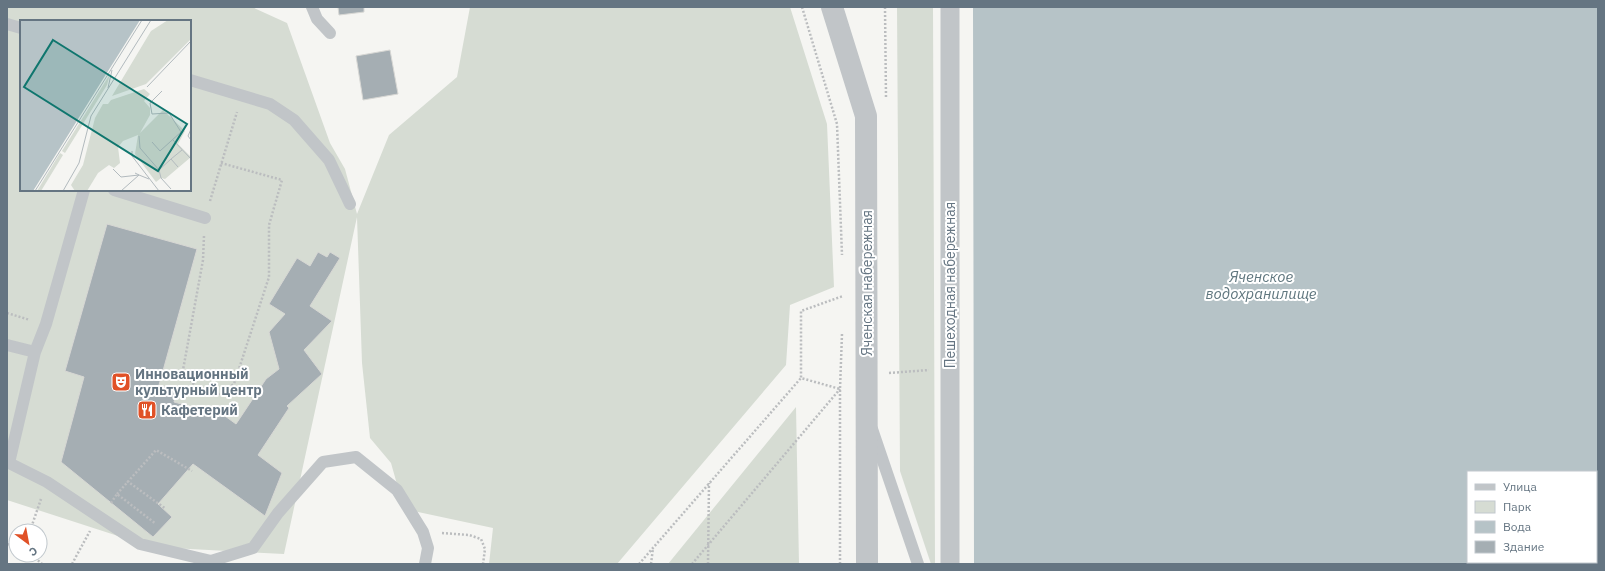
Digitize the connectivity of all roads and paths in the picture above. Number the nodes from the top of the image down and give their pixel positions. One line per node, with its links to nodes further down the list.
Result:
1 (312, 7): 8 (lane)
2 (802, 7): 17 (path)
3 (832, 7): 30 (street, Яченская набережная)
4 (885, 7): 11 (path)
5 (950, 7): 26 (street, Пешеходная набережная)
6 (7, 24): 7 (lane)
7 (20, 28)
8 (330, 34)
9 (191, 80): 10 (lane)
10 (242, 96): 12 (path); 15 (lane)
11 (886, 100)
12 (221, 163): 16 (path); 16 (path)
13 (84, 191): 22 (lane)
14 (117, 191): 16 (lane)
15 (350, 204)
16 (206, 218)
17 (842, 257)
18 (843, 288): 19 (path)
19 (843, 296): 20 (path); 28 (path)
20 (843, 304)
21 (7, 313): 22 (path)
22 (46, 324): 25 (lane)
23 (842, 327): 29 (path)
24 (7, 345): 25 (lane)
25 (35, 352): 33 (lane)
26 (950, 368): 27 (path); 55 (street, Пешеходная набережная)
27 (889, 373)
28 (801, 378): 29 (path); 34 (path)
29 (840, 389): 42 (path); 52 (path)
30 (867, 413): 53 (street, Яченская набережная); 54 (lane)
31 (192, 471): 32 (path)
32 (127, 481): 35 (path); 37 (path)
33 (47, 482): 38 (path); 44 (lane)
34 (709, 483): 42 (path); 43 (path)
35 (117, 494): 36 (path); 39 (path)
36 (110, 504)
37 (166, 509)
38 (33, 523)
39 (156, 524)
40 (92, 528): 45 (path)
41 (423, 532): 44 (lane); 46 (lane); 47 (path)
42 (709, 545): 50 (path); 51 (path)
43 (654, 547): 48 (path); 49 (path)
44 (218, 562)
45 (72, 564)
46 (425, 564)
47 (483, 564)
48 (639, 564)
49 (651, 564)
50 (692, 564)
51 (708, 564)
52 (840, 564)
53 (867, 564)
54 (918, 564)
55 (950, 564)

